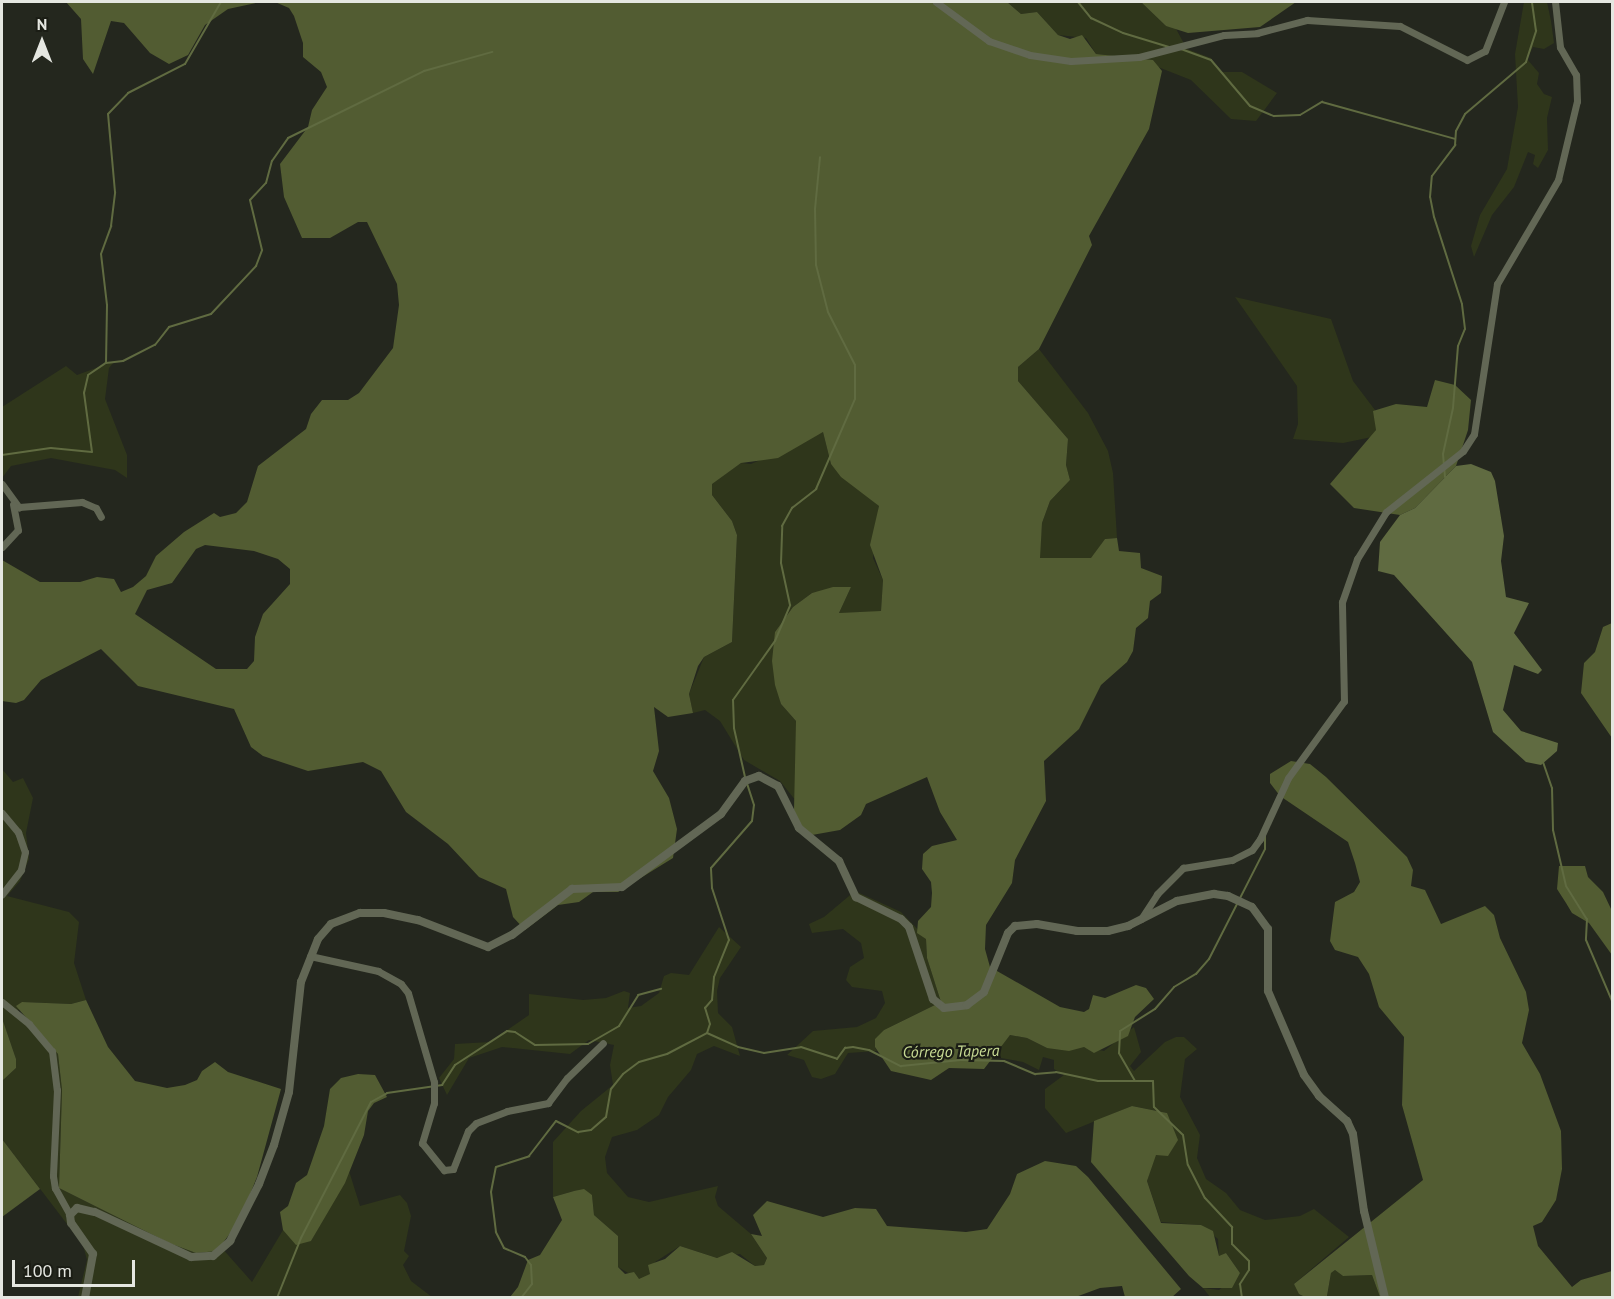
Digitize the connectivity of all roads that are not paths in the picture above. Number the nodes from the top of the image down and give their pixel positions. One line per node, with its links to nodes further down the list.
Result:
1 (936, 2): 2 (street)
2 (1504, 2)
3 (1555, 2): 10 (street)
4 (2, 484): 5 (street)
5 (12, 501): 6 (street); 7 (street)
6 (101, 517)
7 (2, 547)
8 (2, 813): 9 (street)
9 (2, 894)
10 (1141, 919): 11 (street); 16 (street)
11 (310, 956): 13 (street); 14 (street)
12 (2, 1002): 14 (street)
13 (603, 1043)
14 (70, 1215): 15 (street)
15 (85, 1298)
16 (1385, 1298)

